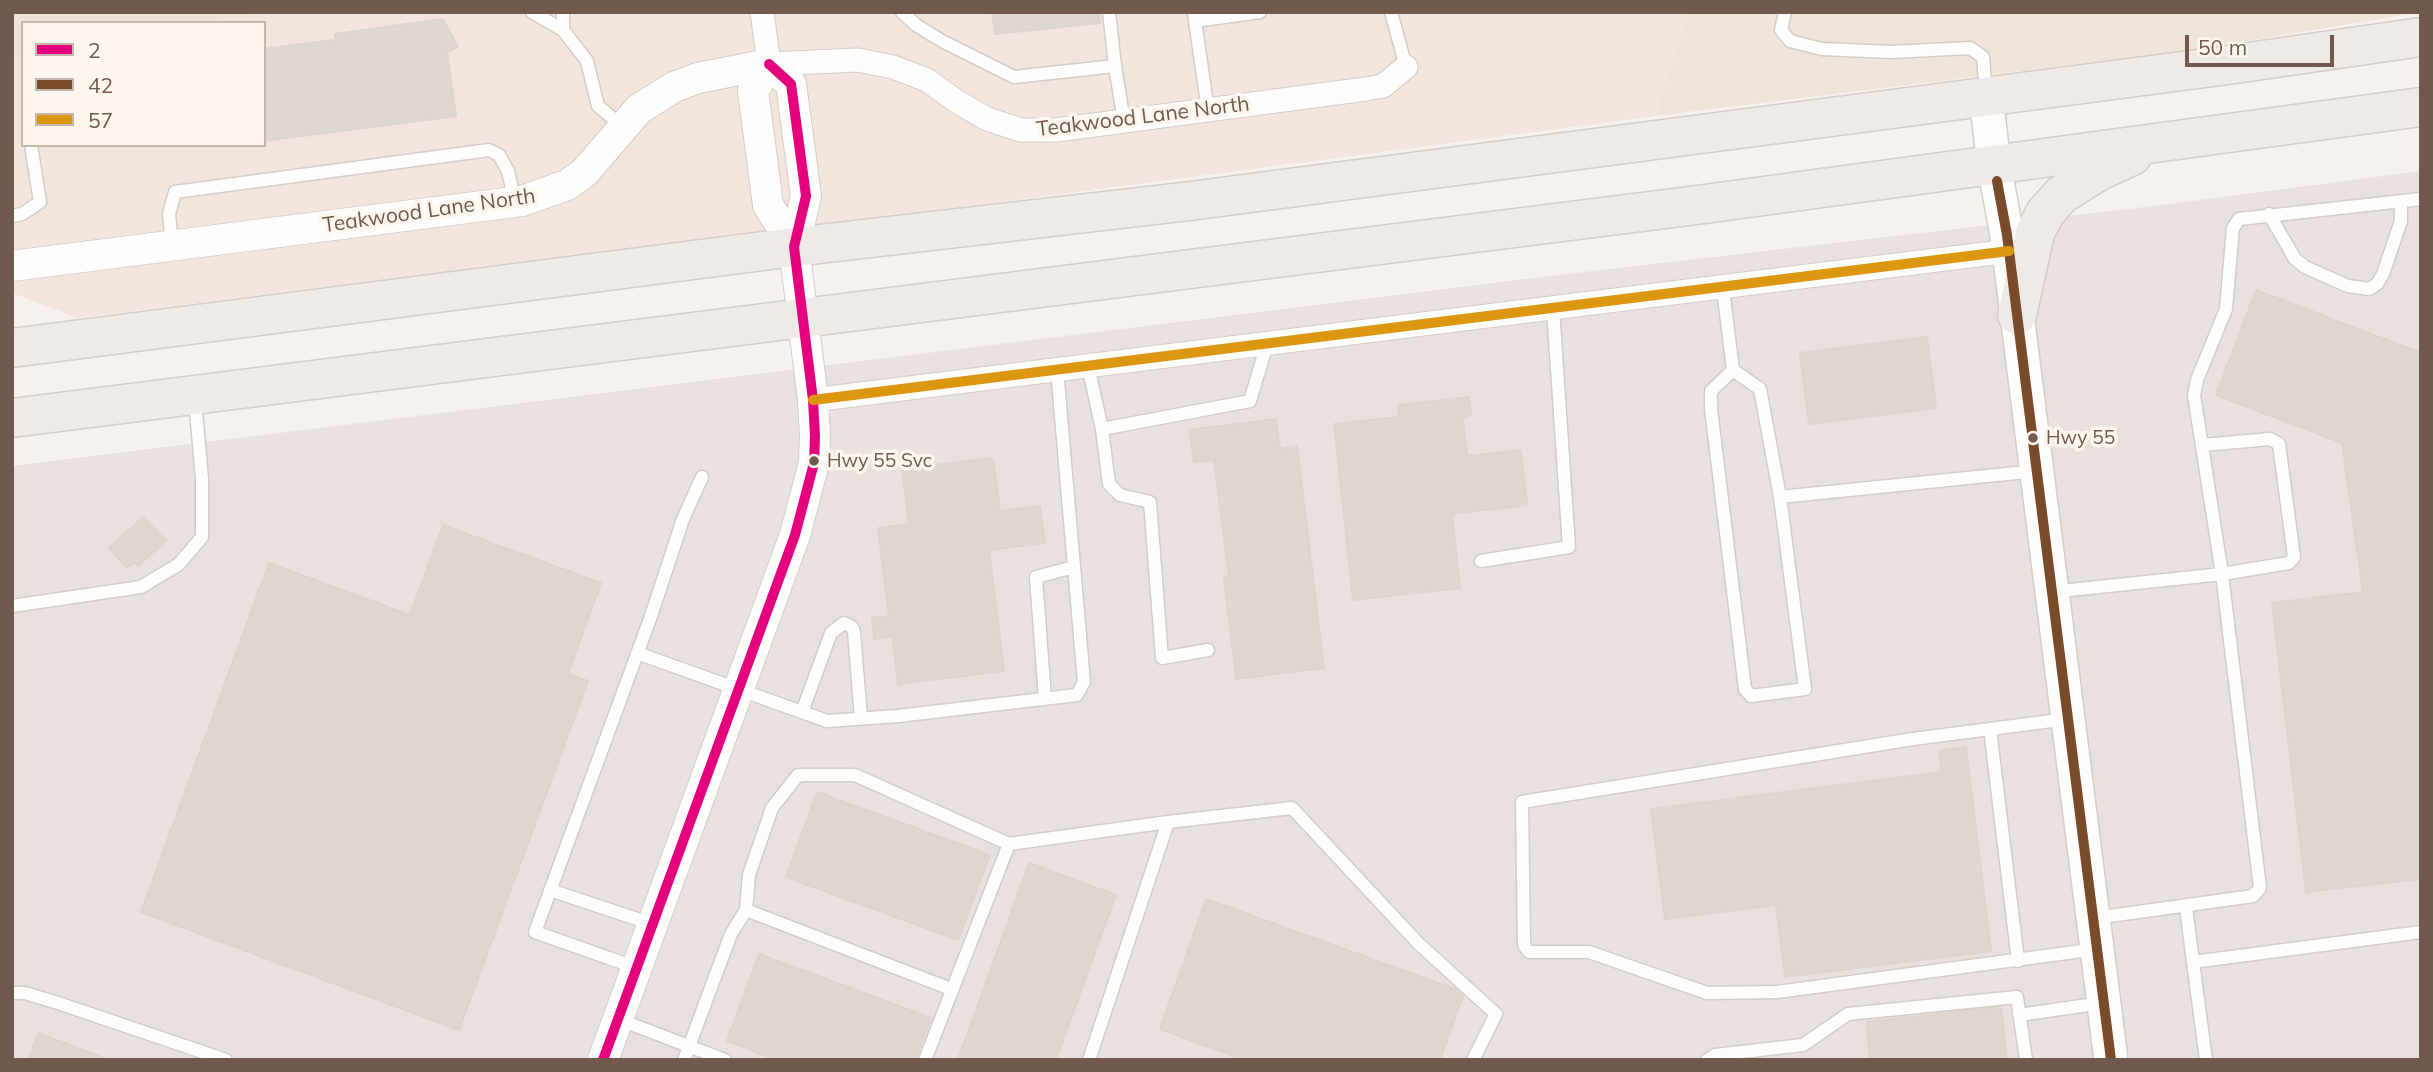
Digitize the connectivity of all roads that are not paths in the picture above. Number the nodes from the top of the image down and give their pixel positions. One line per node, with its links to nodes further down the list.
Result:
1 (532, 12): 10 (lane)
2 (563, 12): 10 (lane)
3 (762, 12): 12 (street)
4 (902, 12): 13 (lane)
5 (1109, 12): 13 (lane)
6 (1260, 12): 9 (lane)
7 (1391, 12): 14 (lane)
8 (1785, 12): 15 (lane)
9 (1195, 16): 17 (lane)
10 (563, 30): 19 (lane)
11 (2421, 37): 15 (highway)
12 (769, 64): 18 (street, Teakwood Lane North); 19 (street, Teakwood Lane North); 29 (street)
13 (1115, 66): 18 (lane)
14 (1406, 67): 17 (street, Teakwood Lane North)
15 (1986, 97): 22 (main road); 29 (highway)
16 (2421, 107): 20 (highway)
17 (1208, 110): 18 (street, Teakwood Lane North)
18 (1124, 121)
19 (622, 126): 24 (street, Teakwood Lane North)
20 (2161, 143): 22 (highway); 34 (highway)
21 (31, 147): 27 (lane)
22 (1994, 165): 30 (main road); 35 (highway)
23 (2421, 199): 25 (lane)
24 (515, 201): 28 (street, Teakwood Lane North); 28 (lane)
25 (2401, 201): 26 (lane); 26 (lane)
26 (2269, 214): 45 (lane)
27 (12, 216)
28 (172, 246): 31 (street, Teakwood Lane North)
29 (794, 247): 35 (street); 37 (highway)
30 (2009, 251): 32 (street); 34 (main road)
31 (12, 265)
32 (1723, 289): 33 (street); 40 (lane)
33 (1553, 309): 36 (street); 49 (lane)
34 (2017, 315): 46 (main road)
35 (803, 320): 41 (highway); 42 (street)
36 (1267, 344): 38 (street); 44 (lane)
37 (12, 348)
38 (1088, 366): 39 (street); 44 (lane)
39 (1057, 370): 42 (street); 50 (lane)
40 (1733, 370): 48 (lane); 48 (lane)
41 (194, 395): 43 (highway); 53 (lane)
42 (813, 400): 56 (street)
43 (12, 418)
44 (1102, 429): 54 (lane)
45 (2203, 445): 51 (lane); 51 (lane)
46 (2036, 471): 48 (lane); 52 (main road)
47 (702, 477): 55 (lane)
48 (1780, 498)
49 (1481, 561)
50 (1074, 567): 57 (lane); 57 (lane)
51 (2222, 574): 52 (lane); 65 (lane)
52 (2051, 592): 60 (main road)
53 (12, 606)
54 (1208, 650)
55 (637, 653): 56 (lane); 64 (lane)
56 (739, 688): 58 (lane); 67 (street)
57 (1045, 699): 59 (lane)
58 (802, 712): 59 (lane); 59 (lane)
59 (861, 718)
60 (2067, 719): 61 (lane); 69 (main road)
61 (1990, 729): 70 (lane); 70 (lane)
62 (1168, 822): 63 (lane); 84 (lane); 85 (lane)
63 (1009, 844): 66 (lane); 73 (lane)
64 (550, 890): 67 (lane); 72 (lane)
65 (2186, 907): 69 (lane); 71 (lane)
66 (746, 910): 73 (lane); 78 (lane)
67 (653, 925): 72 (street)
68 (2421, 932): 71 (lane)
69 (2094, 934): 70 (lane); 75 (main road)
70 (2018, 961)
71 (2193, 962): 89 (lane)
72 (637, 968): 77 (street)
73 (951, 989): 83 (lane)
74 (12, 993): 79 (lane)
75 (2104, 1003): 76 (lane); 88 (main road)
76 (2019, 1016): 86 (lane); 87 (lane)
77 (618, 1019): 78 (lane); 80 (street)
78 (689, 1046): 81 (lane); 82 (lane)
79 (226, 1060)
80 (603, 1060)
81 (684, 1060)
82 (725, 1060)
83 (925, 1060)
84 (1089, 1060)
85 (1473, 1060)
86 (1707, 1060)
87 (2025, 1060)
88 (2111, 1060)
89 (2206, 1060)

